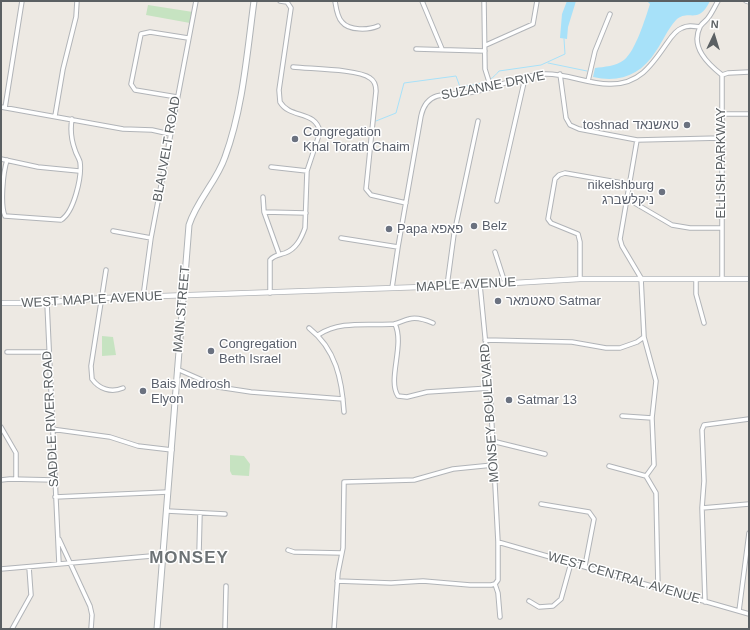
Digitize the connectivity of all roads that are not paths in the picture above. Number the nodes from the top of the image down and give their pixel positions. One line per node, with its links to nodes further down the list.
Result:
1 (22, 1): 29 (street)
2 (77, 1): 32 (street)
3 (196, 1): 16 (street, BLAUVELT ROAD)
4 (254, 1): 68 (main road, MAIN STREET)
5 (280, 1): 41 (street)
6 (335, 1): 14 (street)
7 (422, 1): 19 (street)
8 (484, 1): 17 (street)
9 (537, 1): 17 (street)
10 (718, 1): 15 (street)
11 (746, 1): 12 (street)
12 (749, 2)
13 (610, 14): 26 (street)
14 (378, 26)
15 (700, 27): 24 (street); 26 (street, SUZANNE DRIVE)
16 (188, 38): 28 (street, BLAUVELT ROAD); 28 (street)
17 (486, 45): 20 (street)
18 (416, 49): 19 (street)
19 (442, 49): 20 (street)
20 (485, 51): 27 (street)
21 (293, 67): 47 (street)
22 (749, 72): 24 (street)
23 (560, 74): 25 (street, SUZANNE DRIVE); 26 (street, SUZANNE DRIVE); 37 (street)
24 (722, 75): 30 (street, ELLISH PARKWAY)
25 (525, 78): 27 (street, SUZANNE DRIVE); 46 (street)
26 (588, 81)
27 (491, 88): 47 (street, SUZANNE DRIVE)
28 (177, 97): 35 (street, BLAUVELT ROAD)
29 (3, 107): 32 (street)
30 (721, 114): 31 (street); 36 (street, ELLISH PARKWAY)
31 (749, 114)
32 (55, 116): 33 (street)
33 (72, 119): 35 (street); 42 (street)
34 (478, 122): 65 (street)
35 (170, 134): 52 (street, BLAUVELT ROAD)
36 (721, 138): 37 (street); 50 (street, ELLISH PARKWAY)
37 (637, 140): 43 (street)
38 (1, 159): 39 (street)
39 (6, 160): 42 (street); 42 (street)
40 (271, 167): 41 (street)
41 (307, 170): 49 (street)
42 (79, 171)
43 (628, 184): 45 (street); 59 (street)
44 (263, 197): 48 (street)
45 (626, 198): 50 (street); 58 (street)
46 (497, 201)
47 (406, 203): 54 (street, SUZANNE DRIVE)
48 (264, 212): 49 (street); 56 (street)
49 (306, 213): 56 (street)
50 (721, 228): 61 (street, ELLISH PARKWAY)
51 (113, 231): 52 (street)
52 (151, 238): 69 (street, BLAUVELT ROAD)
53 (341, 238): 54 (street)
54 (398, 247): 66 (street, SUZANNE DRIVE)
55 (495, 252): 63 (street)
56 (279, 254): 67 (street)
57 (106, 270): 70 (street)
58 (642, 278): 59 (street, MAPLE AVENUE); 60 (street, MAPLE AVENUE); 78 (street)
59 (580, 279): 63 (street, MAPLE AVENUE)
60 (696, 279): 61 (street, MAPLE AVENUE); 74 (street)
61 (722, 279): 62 (street, MAPLE AVENUE)
62 (749, 279)
63 (505, 283): 64 (street, MAPLE AVENUE)
64 (480, 285): 65 (street, MAPLE AVENUE); 79 (street, MONSEY BOULEVARD)
65 (448, 286): 66 (street, MAPLE AVENUE)
66 (392, 288): 67 (street, MAPLE AVENUE)
67 (270, 293): 68 (street, MAPLE AVENUE)
68 (182, 296): 69 (street, WEST MAPLE AVENUE); 82 (main road, MAIN STREET)
69 (143, 297): 70 (street, WEST MAPLE AVENUE)
70 (103, 298): 72 (street, WEST MAPLE AVENUE); 83 (street)
71 (1, 303): 72 (street, WEST MAPLE AVENUE)
72 (47, 303): 81 (street, SADDLE RIVER ROAD)
73 (433, 323): 75 (street)
74 (704, 323)
75 (395, 324): 77 (street); 84 (street)
76 (310, 328): 77 (street)
77 (318, 334): 85 (street)
78 (644, 337): 79 (street); 88 (street)
79 (484, 340): 84 (street, MONSEY BOULEVARD)
80 (7, 352): 81 (street)
81 (48, 352): 91 (street, SADDLE RIVER ROAD)
82 (177, 369): 85 (street); 93 (main road, MAIN STREET)
83 (123, 388)
84 (490, 388): 92 (street, MONSEY BOULEVARD)
85 (343, 399): 86 (street)
86 (344, 412)
87 (622, 416): 88 (street)
88 (652, 418): 97 (street)
89 (749, 419): 105 (street)
90 (1, 427): 98 (street)
91 (52, 429): 93 (street); 100 (street, SADDLE RIVER ROAD)
92 (492, 441): 94 (street); 95 (street, MONSEY BOULEVARD)
93 (172, 450): 101 (main road, MAIN STREET)
94 (545, 454)
95 (493, 465): 111 (street, MONSEY BOULEVARD); 114 (street)
96 (609, 466): 97 (street)
97 (646, 476): 125 (street)
98 (16, 479): 99 (street); 100 (street)
99 (1, 480)
100 (54, 480): 102 (street, SADDLE RIVER ROAD)
101 (168, 492): 102 (street); 106 (main road, MAIN STREET)
102 (55, 497): 110 (street, SADDLE RIVER ROAD)
103 (541, 504): 119 (street)
104 (749, 504): 105 (street)
105 (702, 508): 127 (street)
106 (167, 511): 107 (street); 115 (main road, MAIN STREET)
107 (200, 513): 108 (street); 113 (street)
108 (224, 514)
109 (749, 533): 128 (street)
110 (57, 535): 116 (street, SADDLE RIVER ROAD); 118 (street, SADDLE RIVER ROAD)
111 (498, 542): 117 (street, WEST CENTRAL AVENUE); 123 (street, MONSEY BOULEVARD)
112 (288, 550): 114 (street)
113 (199, 554)
114 (342, 554): 122 (street)
115 (164, 555): 116 (street); 133 (main road, MAIN STREET)
116 (70, 563): 118 (street); 132 (street, SADDLE RIVER ROAD)
117 (571, 563): 119 (street, WEST CENTRAL AVENUE); 126 (street)
118 (59, 564): 120 (street)
119 (585, 566): 125 (street, WEST CENTRAL AVENUE)
120 (29, 567): 121 (street); 131 (street)
121 (1, 569)
122 (338, 581): 123 (street); 135 (street)
123 (495, 584): 130 (street)
124 (226, 586): 134 (street)
125 (658, 588): 127 (street, WEST CENTRAL AVENUE)
126 (529, 601)
127 (705, 602): 128 (street, WEST CENTRAL AVENUE)
128 (739, 611): 129 (street, WEST CENTRAL AVENUE)
129 (749, 614)
130 (500, 617)
131 (12, 629)
132 (91, 629)
133 (157, 629)
134 (225, 629)
135 (334, 629)

